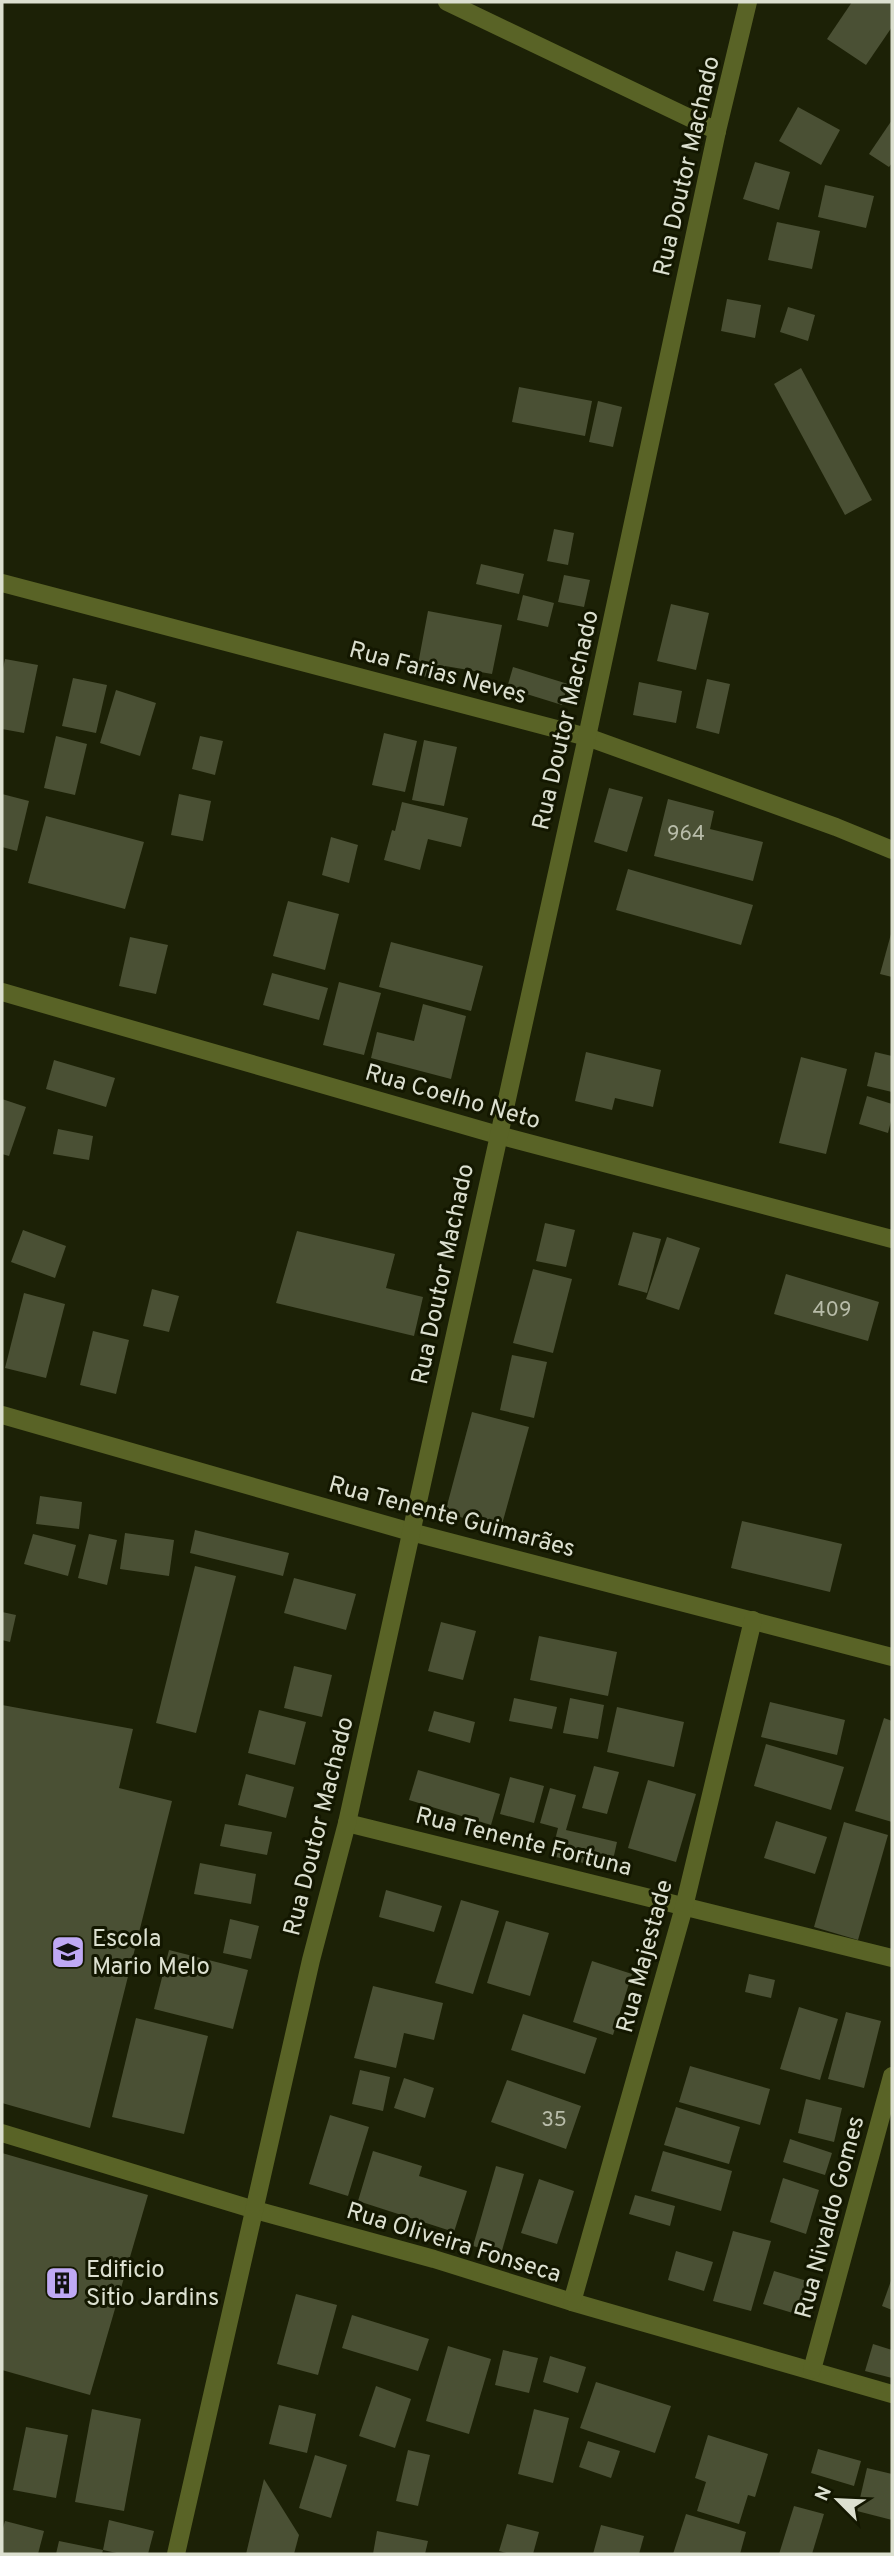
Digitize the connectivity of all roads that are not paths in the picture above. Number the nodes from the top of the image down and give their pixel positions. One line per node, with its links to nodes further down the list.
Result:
1 (447, 2): 3 (street)
2 (748, 2): 3 (street, Rua Doutor Machado)
3 (717, 131): 5 (street, Rua Doutor Machado)
4 (2, 583): 5 (street, Rua Farias Neves)
5 (587, 737): 6 (street, Rua Farias Neves); 8 (street, Rua Doutor Machado)
6 (892, 850)
7 (2, 992): 8 (street, Rua Coelho Neto)
8 (498, 1135): 9 (street, Rua Coelho Neto); 11 (street, Rua Doutor Machado)
9 (892, 1239)
10 (2, 1415): 11 (street, Rua Tenente Guimarães)
11 (411, 1532): 12 (street, Rua Tenente Guimarães); 14 (street, Rua Doutor Machado)
12 (754, 1620): 13 (street, Rua Tenente Guimarães); 15 (street, Rua Majestade)
13 (892, 1657)
14 (347, 1823): 15 (street, Rua Tenente Fortuna); 19 (street, Rua Doutor Machado)
15 (684, 1907): 16 (street, Rua Tenente Fortuna); 20 (street, Rua Majestade)
16 (892, 1958)
17 (892, 2076): 21 (street, Rua Nivaldo Gomes)
18 (2, 2133): 19 (street, Rua Oliveira Fonseca)
19 (255, 2210): 20 (street, Rua Oliveira Fonseca); 23 (street, Rua Doutor Machado)
20 (572, 2302): 21 (street, Rua Oliveira Fonseca)
21 (812, 2370): 22 (street, Rua Oliveira Fonseca)
22 (892, 2394)
23 (176, 2554)

